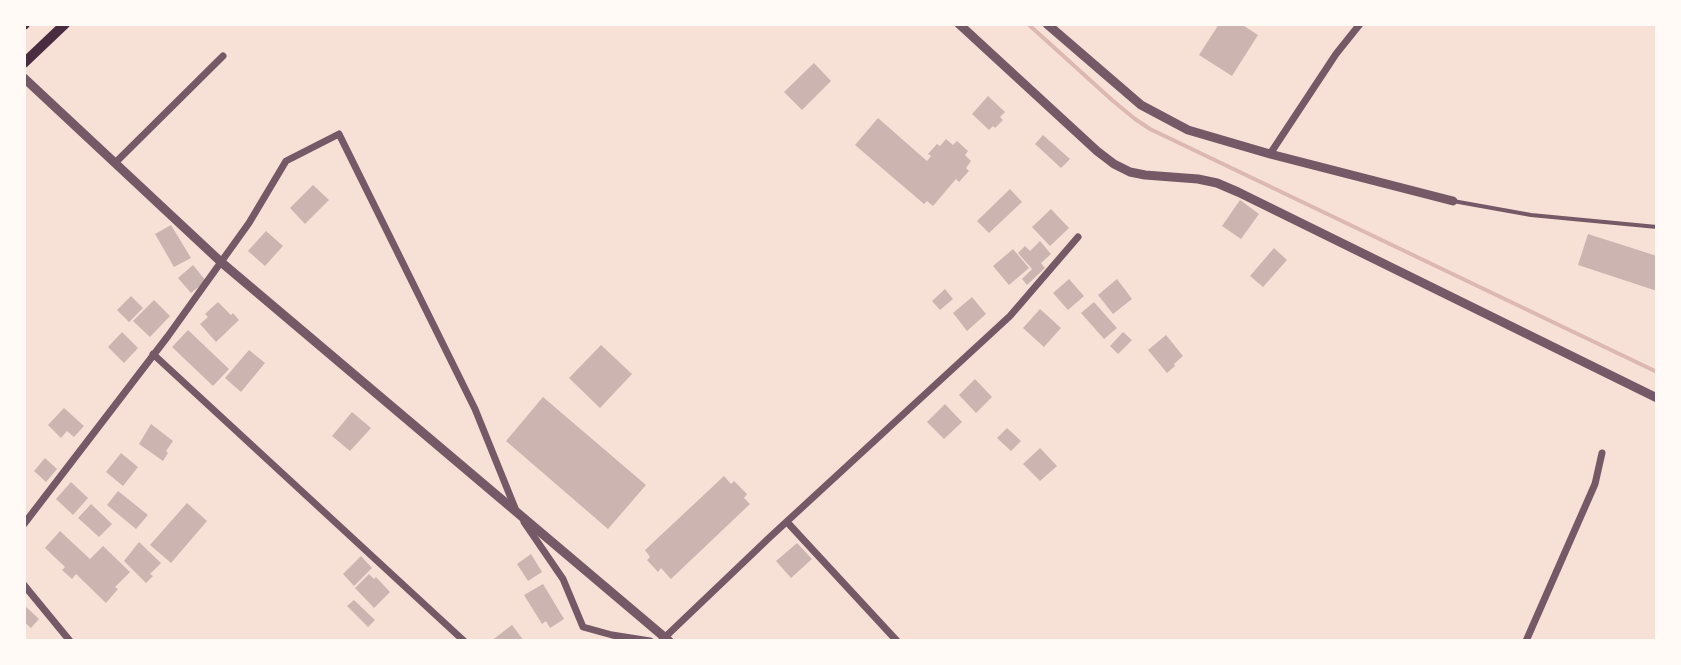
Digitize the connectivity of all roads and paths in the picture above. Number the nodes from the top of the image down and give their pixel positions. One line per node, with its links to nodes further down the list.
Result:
1 (65, 24): 6 (main road)
2 (959, 24): 15 (street)
3 (1047, 24): 8 (street)
4 (1360, 24): 8 (street)
5 (223, 56): 9 (street)
6 (24, 63)
7 (24, 78): 9 (street)
8 (1270, 154): 10 (street)
9 (115, 163): 13 (street)
10 (1453, 201): 11 (lane)
11 (1657, 227)
12 (1078, 237): 18 (street)
13 (221, 262): 14 (street); 17 (street); 17 (street)
14 (153, 354): 19 (street); 23 (street)
15 (1657, 398)
16 (1602, 453): 26 (street)
17 (519, 513): 21 (street); 24 (street)
18 (787, 522): 21 (street); 25 (street)
19 (24, 524)
20 (24, 585): 22 (street)
21 (665, 640)
22 (70, 641)
23 (464, 641)
24 (650, 641)
25 (897, 641)
26 (1526, 641)

